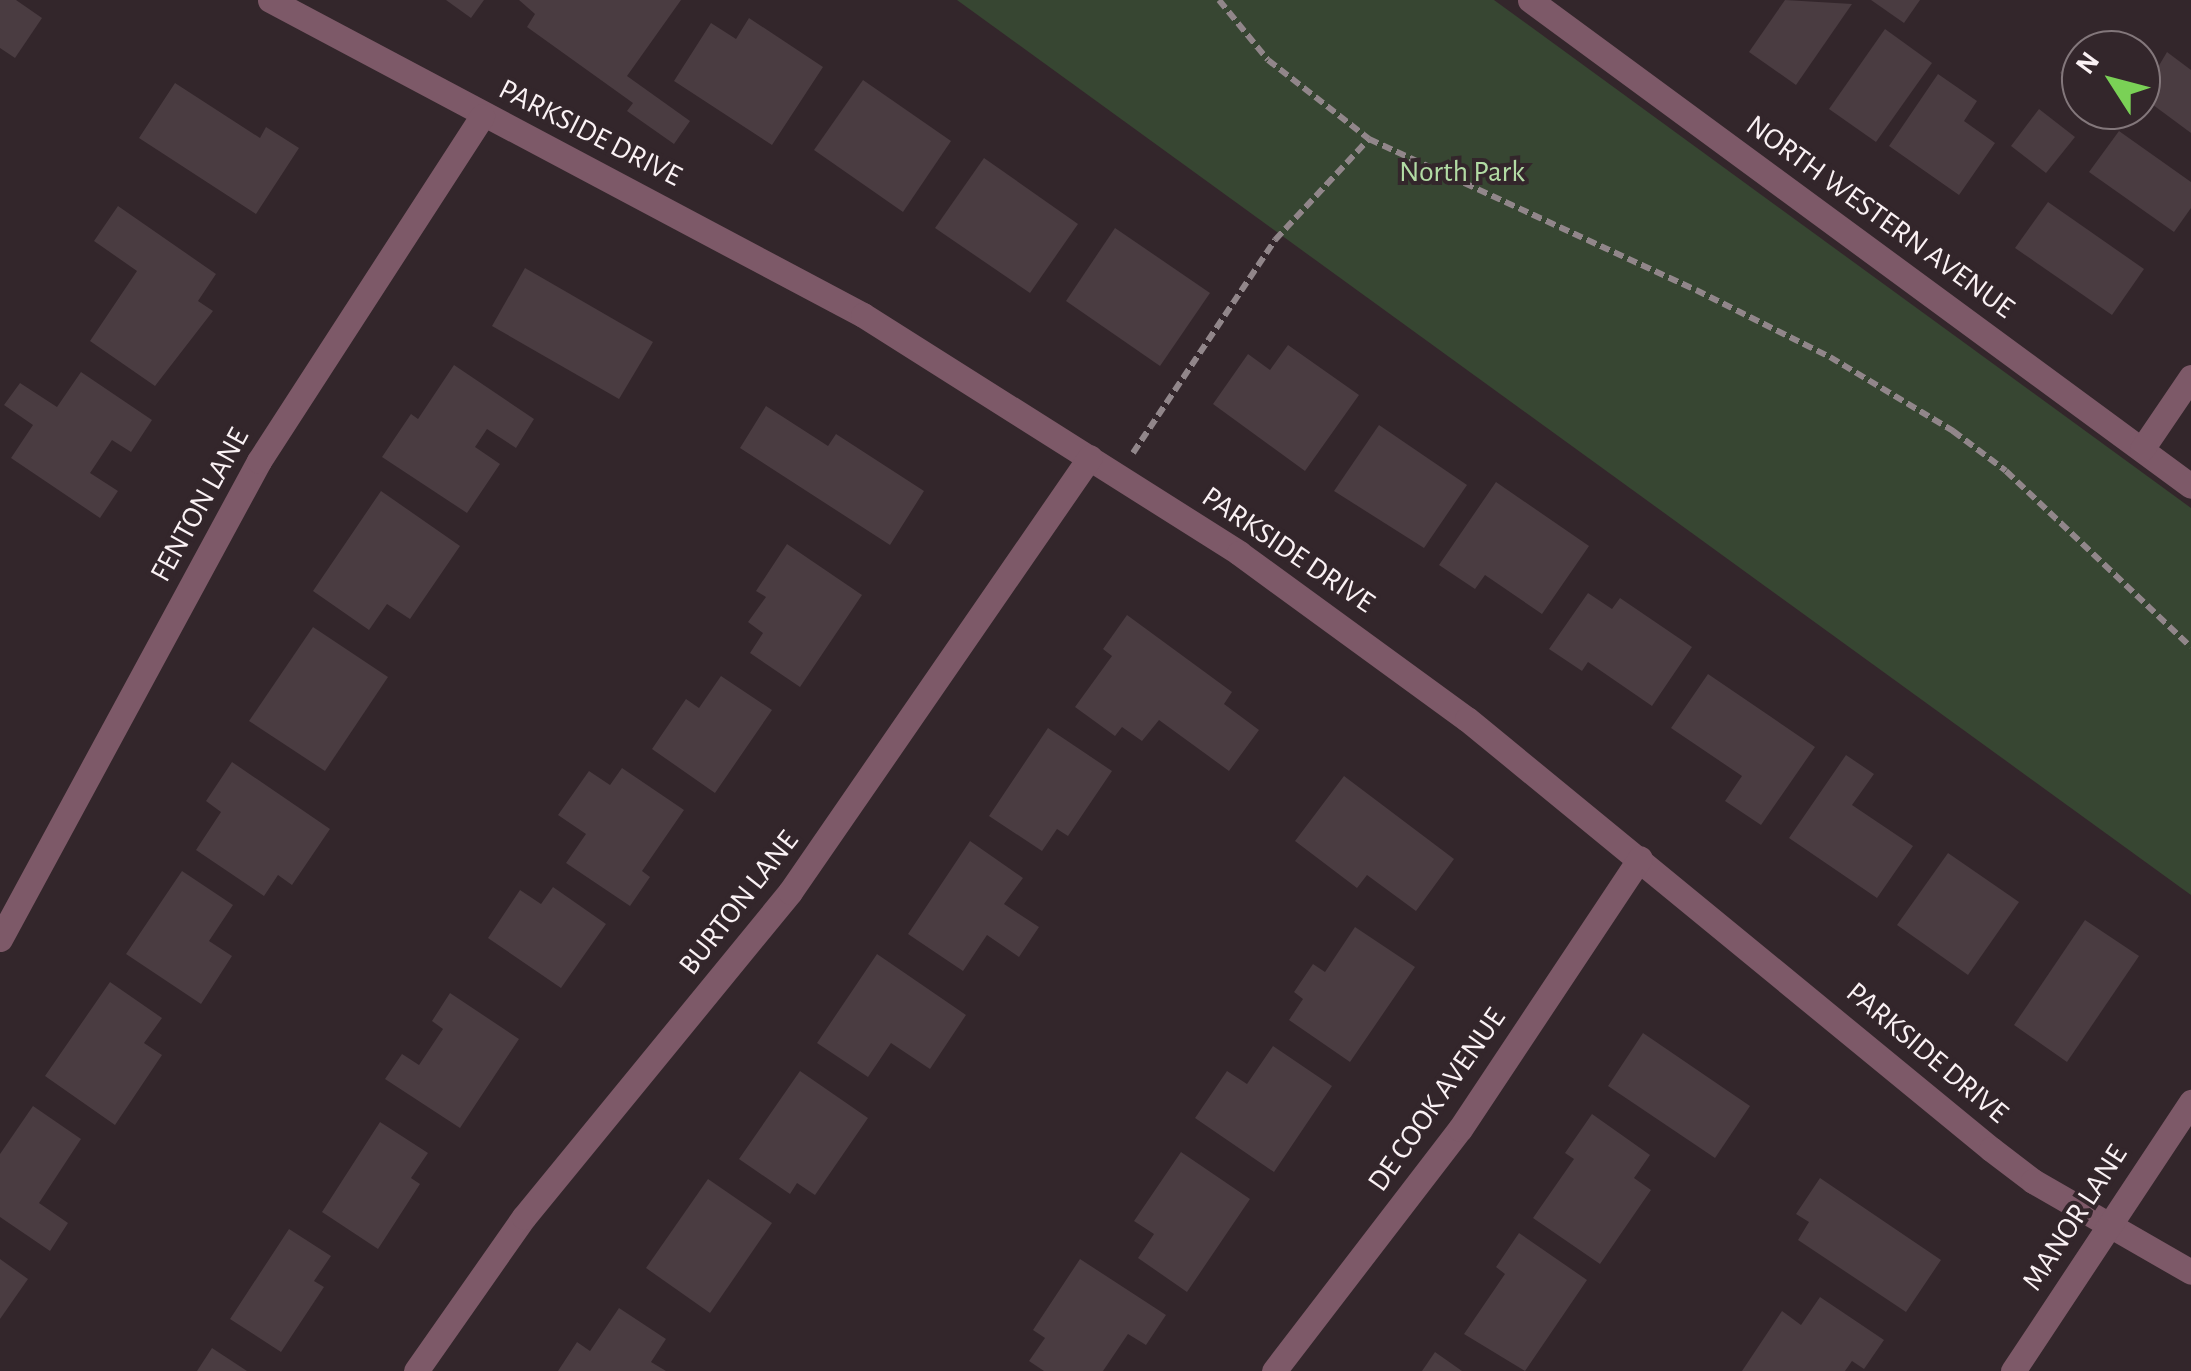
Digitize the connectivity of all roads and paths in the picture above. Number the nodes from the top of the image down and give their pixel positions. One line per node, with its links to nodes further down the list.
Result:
1 (270, 0): 4 (street, PARKSIDE DRIVE)
2 (1219, 0): 5 (path)
3 (1530, 0): 7 (street, NORTH WESTERN AVENUE)
4 (482, 116): 8 (street, PARKSIDE DRIVE); 13 (street, FENTON LANE)
5 (1369, 139): 9 (path); 11 (path)
6 (2191, 377): 7 (street)
7 (2142, 449): 10 (street, NORTH WESTERN AVENUE)
8 (1090, 457): 9 (street, PARKSIDE DRIVE); 17 (street, BURTON LANE)
9 (1118, 476): 12 (street, PARKSIDE DRIVE)
10 (2191, 486)
11 (2191, 647)
12 (1640, 858): 15 (street, PARKSIDE DRIVE); 18 (street, DE COOK AVENUE)
13 (0, 939)
14 (2191, 1102): 15 (street, MANOR LANE)
15 (2109, 1225): 16 (street, PARKSIDE DRIVE); 19 (street, MANOR LANE)
16 (2191, 1272)
17 (416, 1371)
18 (1274, 1371)
19 (2013, 1371)

